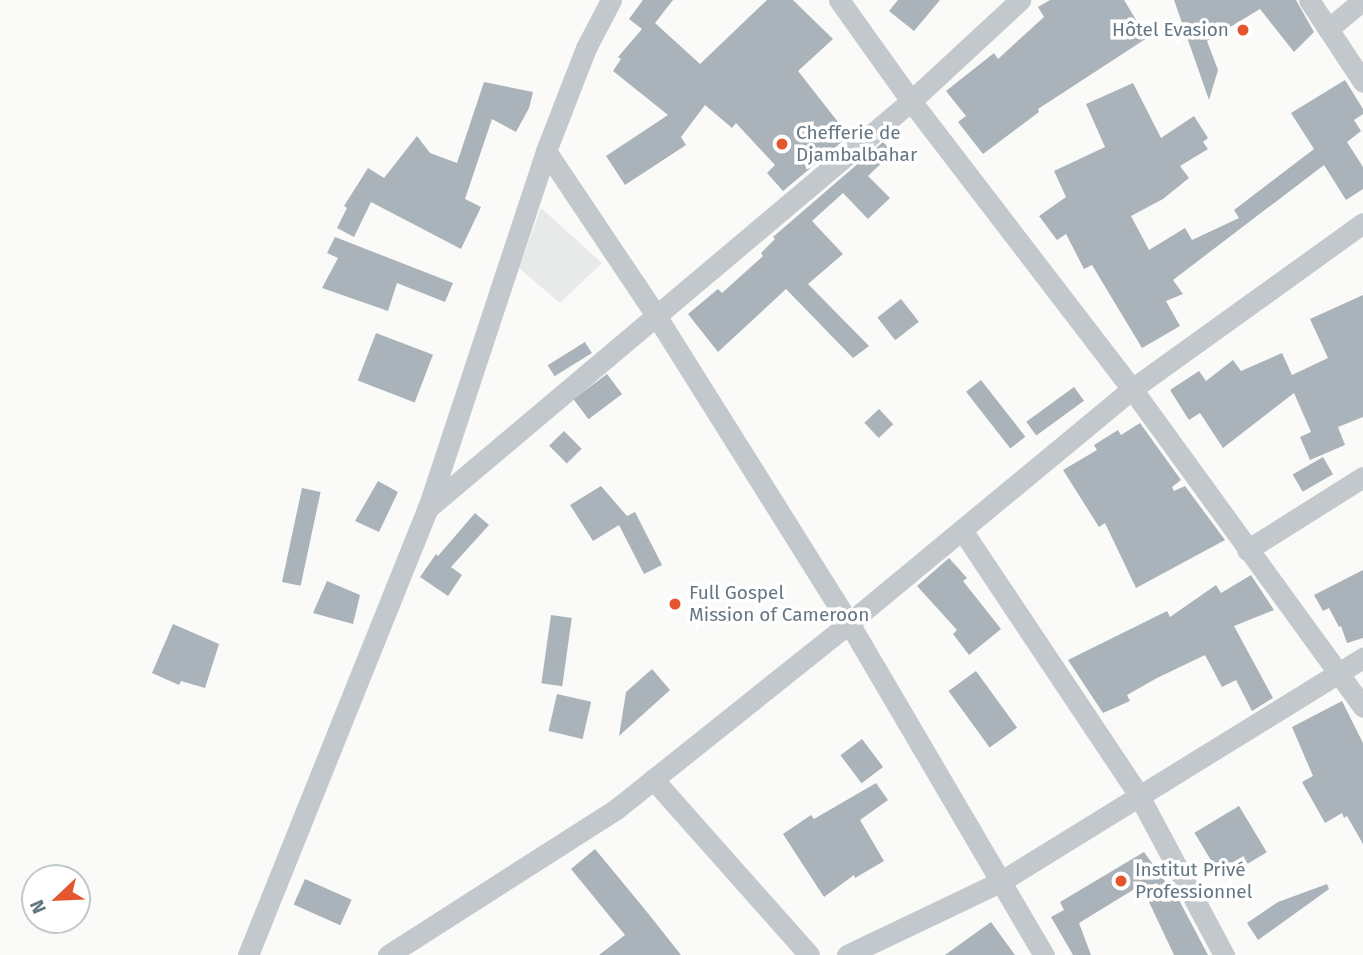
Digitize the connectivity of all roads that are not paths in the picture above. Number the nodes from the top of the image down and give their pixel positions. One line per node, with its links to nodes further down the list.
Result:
1 (611, 0): 9 (street)
2 (839, 0): 8 (street)
3 (1020, 0): 8 (street)
4 (1310, 0): 6 (street)
5 (1363, 0): 6 (street)
6 (1328, 29): 7 (street)
7 (1363, 82)
8 (911, 101): 11 (street); 12 (street)
9 (546, 151): 11 (street); 14 (street)
10 (1363, 223): 12 (street)
11 (657, 317): 14 (street); 17 (street)
12 (1132, 389): 15 (street); 16 (street)
13 (1363, 477): 16 (street)
14 (428, 508): 24 (street)
15 (962, 530): 17 (street); 22 (street)
16 (1247, 550): 19 (street)
17 (849, 623): 21 (street); 23 (street)
18 (1363, 658): 19 (street)
19 (1336, 674): 20 (street); 22 (street)
20 (1363, 707)
21 (653, 779): 25 (street); 26 (street)
22 (1138, 794): 23 (street); 29 (street)
23 (1000, 882): 27 (street); 28 (street)
24 (248, 955)
25 (388, 955)
26 (809, 955)
27 (847, 955)
28 (1044, 955)
29 (1224, 955)

